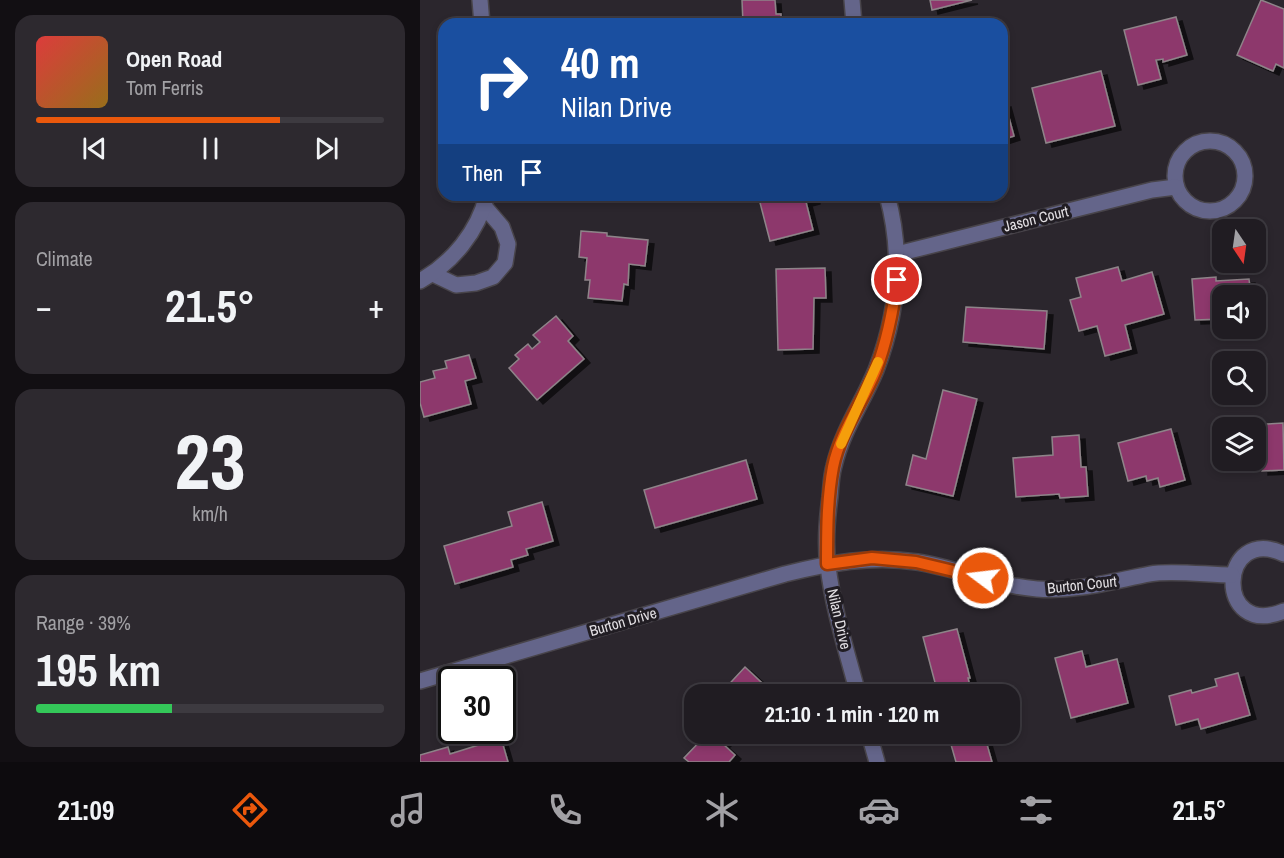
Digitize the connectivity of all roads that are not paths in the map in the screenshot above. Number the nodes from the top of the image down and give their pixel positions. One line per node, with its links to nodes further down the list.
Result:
1 (480, 0): 3 (street)
2 (852, 0): 4 (street)
3 (482, 18)
4 (854, 18)
5 (1176, 187): 5 (street); 9 (street, Jason Court)
6 (485, 201): 10 (street)
7 (486, 201): 10 (street)
8 (888, 201): 9 (street, Nilan Drive)
9 (897, 254): 12 (street, Nilan Drive)
10 (426, 278)
11 (1284, 554): 13 (street)
12 (827, 564): 13 (street, Burton Court); 15 (street, Burton Drive); 16 (street, Nilan Drive)
13 (1232, 575): 14 (street)
14 (1284, 611)
15 (420, 681)
16 (855, 684)
17 (872, 744): 18 (street)
18 (877, 762)

